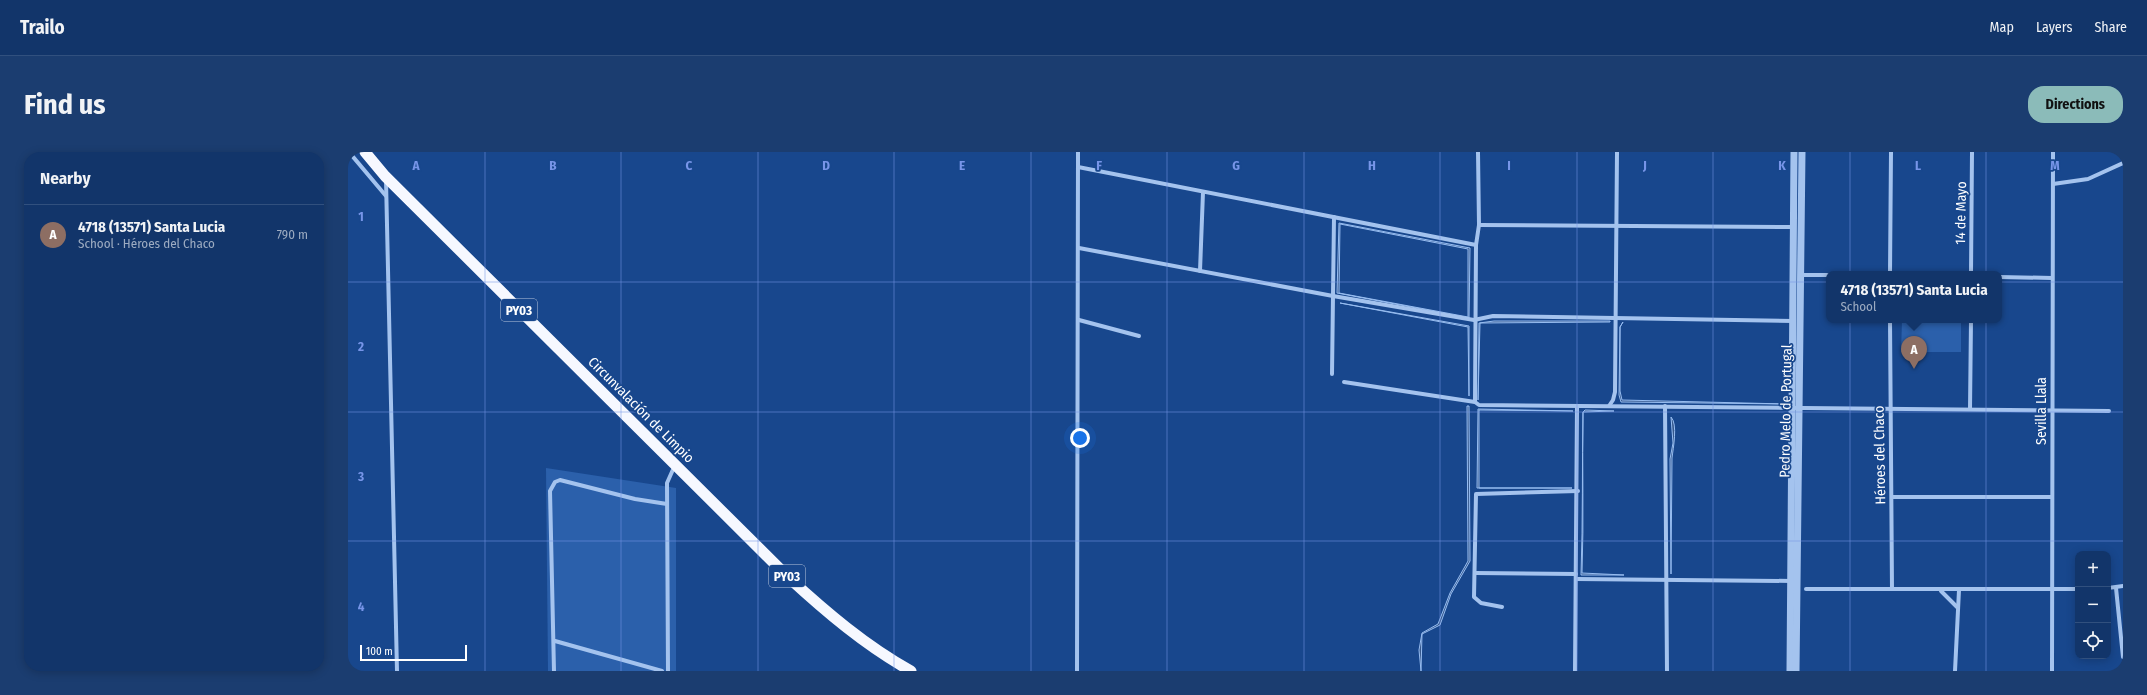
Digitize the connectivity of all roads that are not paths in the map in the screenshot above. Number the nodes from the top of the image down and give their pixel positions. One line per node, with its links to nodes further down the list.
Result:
1 (349, 152): 16 (street)
2 (365, 152): 13 (highway, Circunvalación de Limpio / PY03)
3 (1078, 152): 12 (street)
4 (1478, 152): 18 (street)
5 (1617, 152): 19 (street)
6 (1794, 152): 20 (street, Pedro Melo de Portugal)
7 (1802, 152): 20 (street, Pedro Melo de Portugal)
8 (1891, 152): 24 (street)
9 (1972, 152): 25 (street, 14 de Mayo)
10 (2053, 152): 14 (street, Sevilla Llala)
11 (2123, 163): 14 (street)
12 (1078, 167): 15 (street); 22 (street)
13 (385, 176): 16 (street); 49 (highway, Circunvalación de Limpio / PY03)
14 (2053, 184): 29 (street, Sevilla Llala)
15 (1203, 192): 17 (street); 23 (street)
16 (386, 196): 71 (street)
17 (1334, 217): 21 (street); 30 (street)
18 (1479, 225): 19 (street); 21 (street)
19 (1616, 226): 20 (street); 31 (street)
20 (1797, 227): 26 (street, Pedro Melo de Portugal)
21 (1476, 245): 33 (street)
22 (1078, 248): 23 (street); 32 (street)
23 (1200, 271): 30 (street)
24 (1890, 271)
25 (1971, 271)
26 (1797, 275): 27 (street); 34 (street, Pedro Melo de Portugal)
27 (1826, 275)
28 (2002, 276): 29 (street)
29 (2052, 278): 47 (street, Sevilla Llala)
30 (1333, 296): 33 (street); 38 (street)
31 (1616, 318): 33 (street); 34 (street); 42 (street)
32 (1079, 320): 37 (street); 76 (street)
33 (1474, 320): 40 (street)
34 (1796, 321): 44 (street, Pedro Melo de Portugal)
35 (1890, 323): 45 (street, Héroes del Chaco)
36 (1970, 323): 46 (street)
37 (1139, 336)
38 (1332, 374)
39 (1344, 382): 40 (street)
40 (1474, 402): 41 (street)
41 (1578, 406): 42 (street); 50 (street)
42 (1609, 406): 43 (street)
43 (1665, 406): 44 (street); 56 (street)
44 (1796, 408): 45 (street); 57 (street, Pedro Melo de Portugal)
45 (1891, 409): 46 (street); 51 (street, Héroes del Chaco)
46 (1970, 409): 47 (street)
47 (2052, 410): 48 (street); 52 (street, Sevilla Llala)
48 (2109, 411)
49 (675, 465): 53 (street); 75 (highway, Circunvalación de Limpio / PY03)
50 (1578, 491): 54 (street); 55 (street)
51 (1892, 497): 52 (street); 62 (street, Héroes del Chaco)
52 (2051, 497): 66 (street, Sevilla Llala)
53 (667, 504): 69 (street); 74 (street)
54 (1475, 572): 55 (street); 67 (street)
55 (1576, 576): 56 (street); 77 (street)
56 (1667, 579): 57 (street); 78 (street)
57 (1794, 581): 79 (street, Pedro Melo de Portugal); 80 (street, Pedro Melo de Portugal)
58 (2123, 586): 60 (street)
59 (2111, 588): 60 (street)
60 (2116, 588): 70 (street)
61 (1806, 589): 62 (street)
62 (1892, 589): 64 (street)
63 (2075, 589): 66 (street)
64 (1941, 590): 65 (street); 68 (street)
65 (1959, 590): 66 (street); 68 (street)
66 (2050, 590): 82 (street, Sevilla Llala)
67 (1502, 607)
68 (1957, 608): 81 (street)
69 (555, 641): 72 (street); 73 (street)
70 (2123, 656)
71 (397, 671)
72 (554, 671)
73 (662, 671)
74 (668, 671)
75 (912, 671)
76 (1077, 671)
77 (1575, 671)
78 (1667, 671)
79 (1790, 671)
80 (1796, 671)
81 (1956, 671)
82 (2052, 671)

